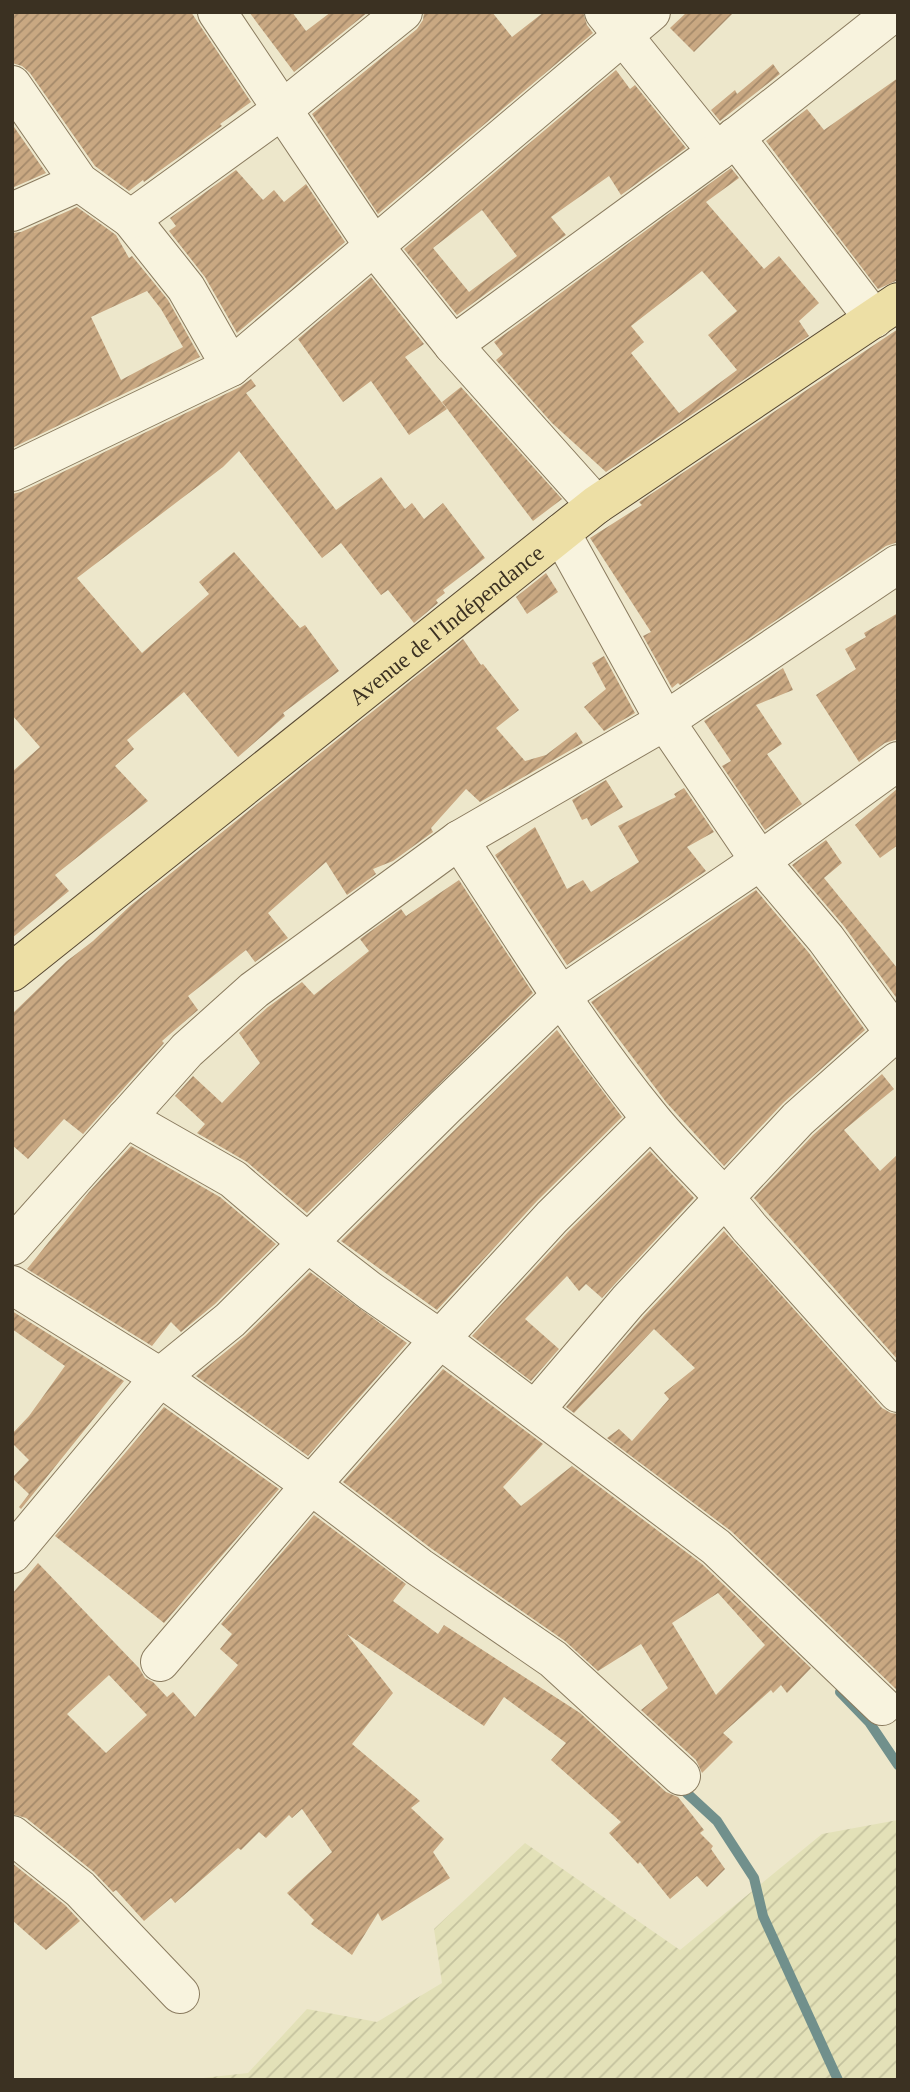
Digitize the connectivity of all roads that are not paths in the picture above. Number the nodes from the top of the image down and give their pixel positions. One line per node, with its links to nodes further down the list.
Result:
1 (217, 12): 6 (street)
2 (403, 12): 6 (street)
3 (894, 12): 7 (street)
4 (626, 20): 7 (street); 11 (street)
5 (12, 85): 8 (street)
6 (283, 109): 10 (street); 11 (street)
7 (726, 145): 12 (street); 13 (street)
8 (79, 182): 9 (street); 10 (street)
9 (12, 212)
10 (131, 219): 14 (street)
11 (373, 245): 13 (street); 14 (street)
12 (886, 311): 16 (main road, Avenue de l'Indépendance)
13 (453, 345): 16 (street)
14 (231, 367): 15 (street)
15 (12, 472)
16 (596, 505): 17 (main road, Avenue de l'Indépendance)
17 (561, 533): 19 (street); 23 (main road, Avenue de l'Indépendance)
18 (898, 564): 19 (street)
19 (665, 721): 21 (street); 22 (street)
20 (898, 761): 22 (street)
21 (459, 840): 24 (street); 26 (street)
22 (760, 861): 24 (street); 25 (street)
23 (12, 972)
24 (562, 995): 27 (street); 29 (street)
25 (897, 1034): 28 (street)
26 (126, 1118): 29 (street); 30 (street)
27 (651, 1119): 28 (street); 32 (street)
28 (726, 1198): 34 (street); 35 (street)
29 (308, 1243): 32 (street); 33 (street)
30 (12, 1246)
31 (12, 1285): 33 (street)
32 (440, 1339): 35 (street); 36 (street)
33 (160, 1377): 36 (street); 37 (street)
34 (898, 1394)
35 (535, 1410): 39 (street)
36 (311, 1485): 38 (street); 40 (street)
37 (12, 1554)
38 (160, 1662)
39 (882, 1706)
40 (681, 1776)
41 (12, 1835): 42 (street)
42 (180, 1994)

